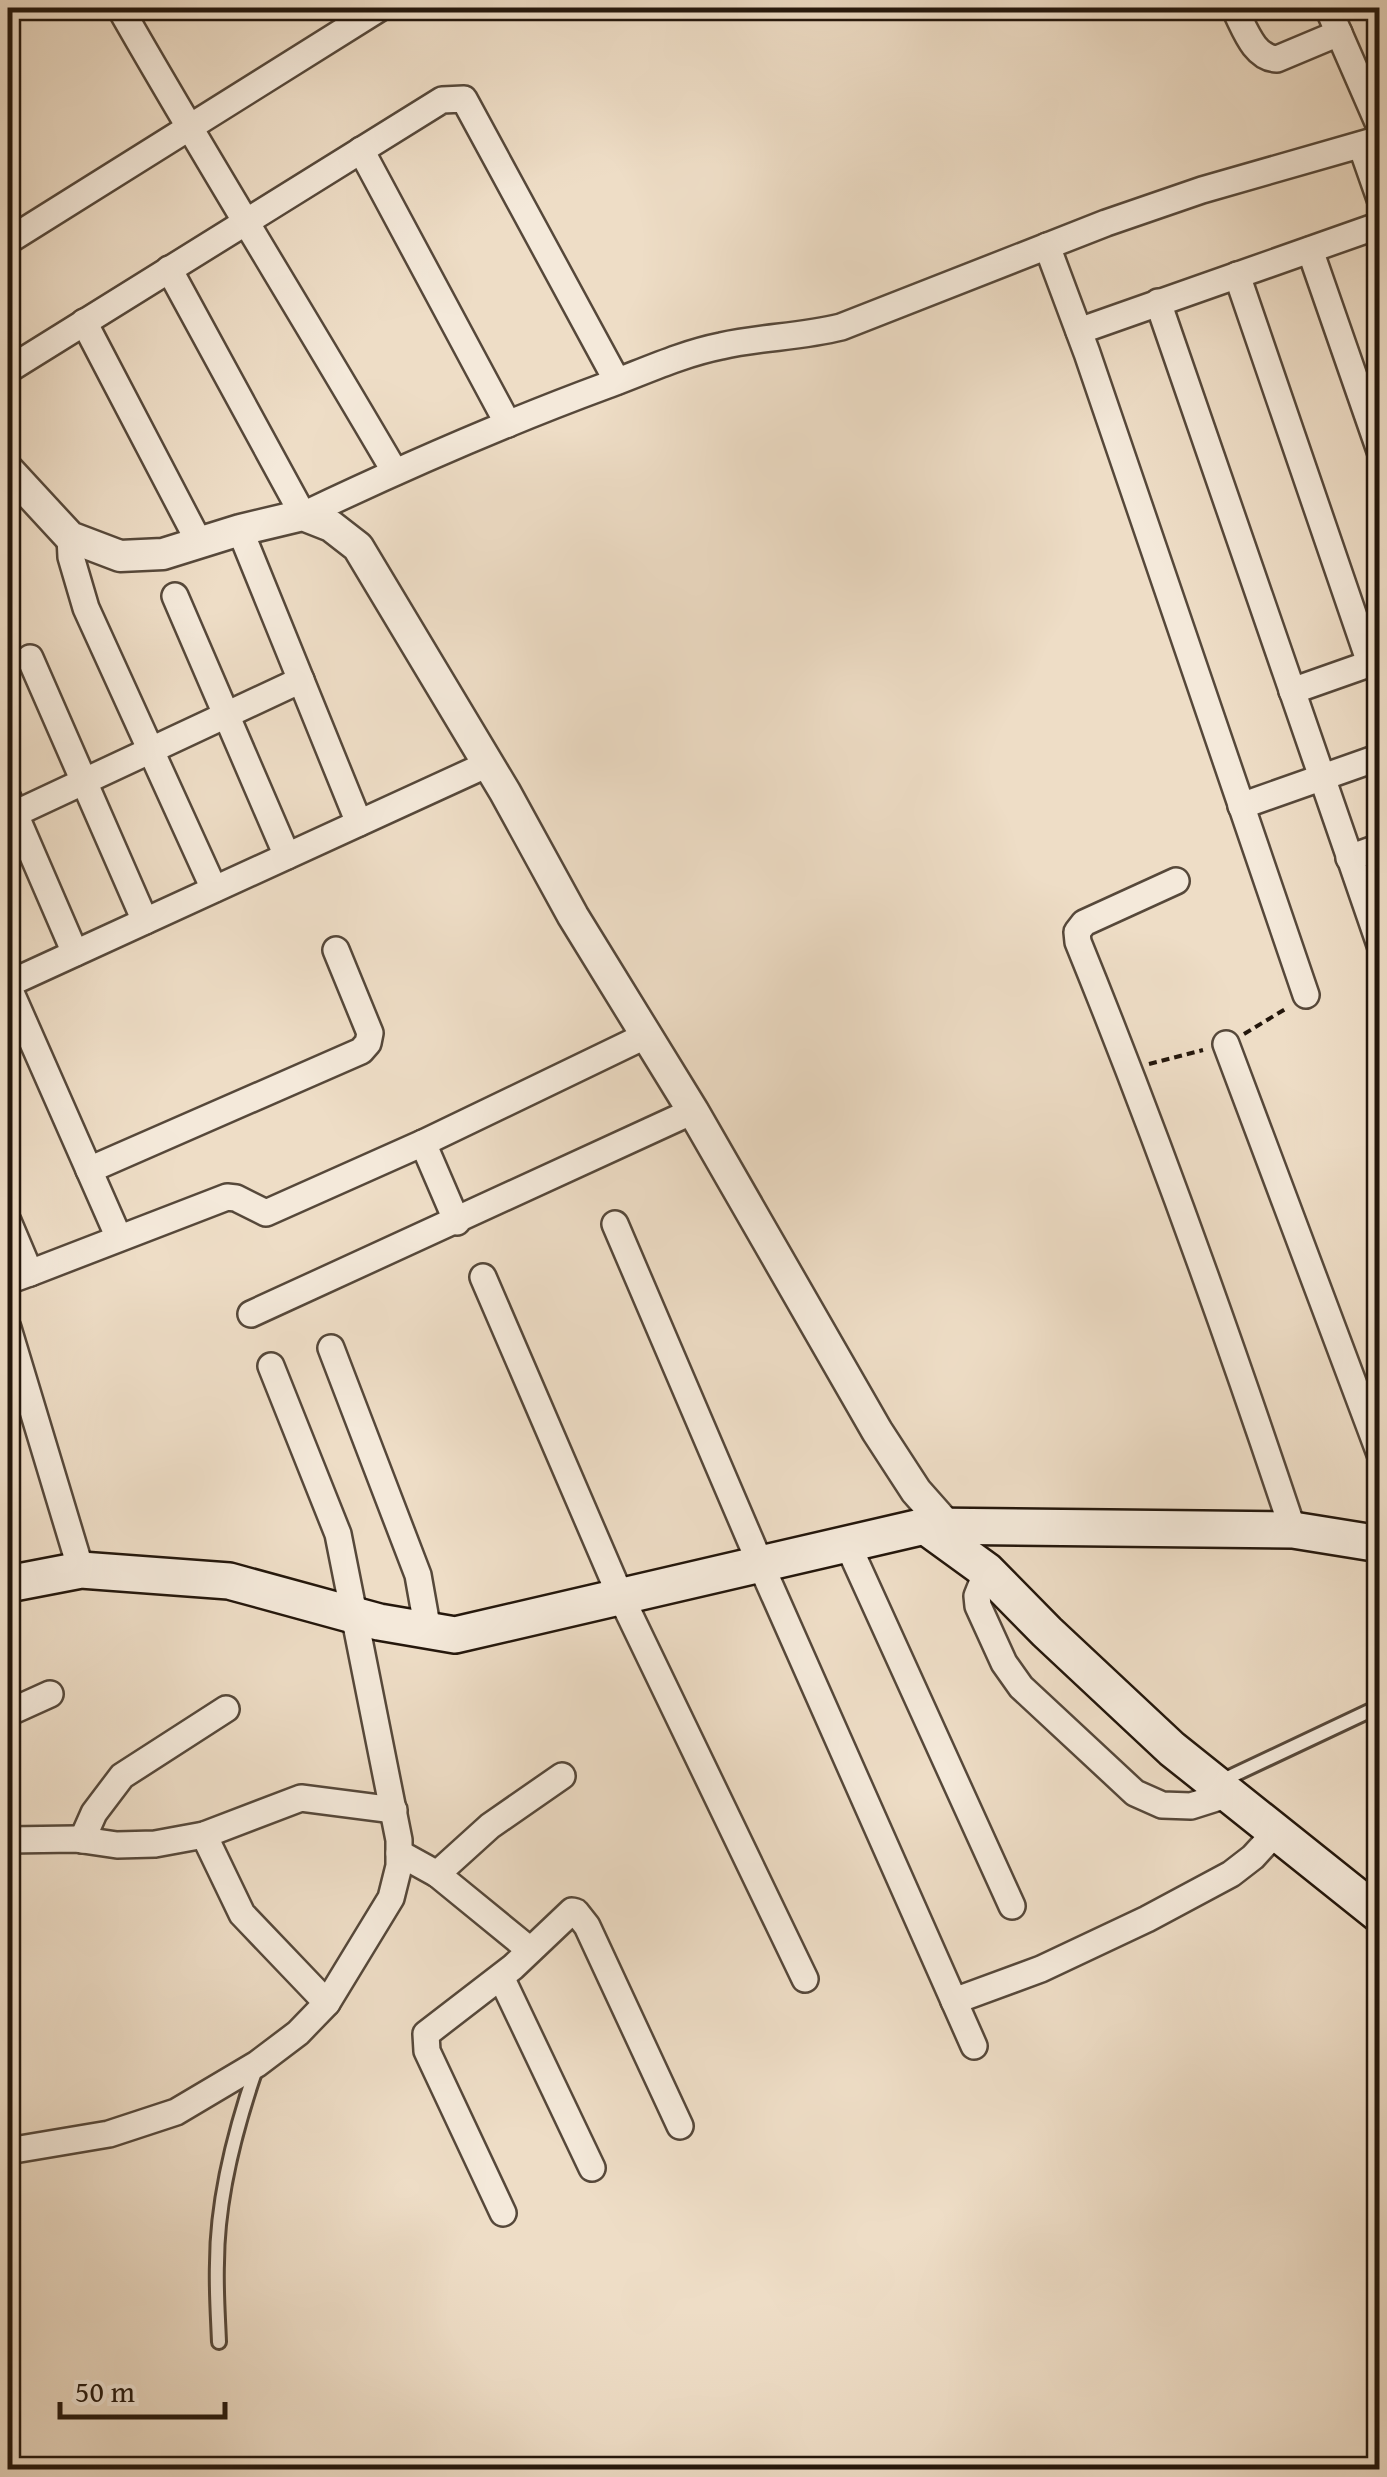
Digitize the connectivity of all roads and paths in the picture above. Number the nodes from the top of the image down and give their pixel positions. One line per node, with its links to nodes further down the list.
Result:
1 (120, 8): 6 (street)
2 (380, 8): 6 (street)
3 (1234, 8): 5 (street)
4 (1328, 8): 5 (street)
5 (1339, 32): 7 (street)
6 (188, 128): 10 (street); 12 (street)
7 (1373, 137): 9 (street); 13 (street)
8 (361, 150): 10 (street); 21 (street); 22 (street)
9 (1380, 199)
10 (247, 219): 15 (street); 25 (street)
11 (1380, 226): 14 (street)
12 (8, 240)
13 (1048, 246): 19 (street); 21 (street)
14 (1310, 250): 16 (street); 23 (street)
15 (168, 269): 18 (street); 26 (street)
16 (1236, 275): 17 (street); 32 (street)
17 (1158, 302): 19 (street); 34 (street)
18 (84, 322): 20 (street); 29 (street)
19 (1079, 332): 41 (street)
20 (8, 370)
21 (617, 381): 22 (street)
22 (508, 424): 25 (street)
23 (1380, 451)
24 (8, 470): 28 (street)
25 (395, 472): 26 (street)
26 (303, 515): 27 (street); 38 (street)
27 (240, 530): 29 (street); 33 (street)
28 (70, 537): 29 (street); 36 (street)
29 (199, 542)
30 (175, 596): 35 (street)
31 (30, 658): 40 (street)
32 (1375, 661): 34 (street)
33 (300, 680): 35 (street); 43 (street)
34 (1292, 691): 39 (street)
35 (226, 714): 36 (street); 45 (street)
36 (150, 748): 40 (street); 48 (street)
37 (1380, 757): 39 (street)
38 (488, 764): 43 (street); 55 (street)
39 (1322, 778): 41 (street); 46 (street)
40 (85, 780): 42 (street); 49 (street)
41 (1241, 806): 54 (street)
42 (10, 810): 52 (street)
43 (359, 823): 45 (street)
44 (1380, 847): 46 (street)
45 (286, 856): 48 (street)
46 (1349, 858): 50 (street)
47 (1176, 881): 72 (street)
48 (214, 889): 49 (street)
49 (146, 921): 52 (street)
50 (1378, 939)
51 (336, 950): 59 (street)
52 (75, 953): 53 (street)
53 (8, 985): 59 (street)
54 (1306, 996)
55 (645, 1036): 57 (street); 58 (street)
56 (1226, 1044): 70 (street)
57 (693, 1111): 61 (street); 71 (street)
58 (423, 1142): 61 (street); 63 (street)
59 (89, 1170): 63 (street)
60 (8, 1221): 65 (street)
61 (457, 1222): 66 (street)
62 (616, 1224): 75 (street)
63 (119, 1238): 65 (street)
64 (483, 1276): 79 (street)
65 (19, 1277)
66 (250, 1314)
67 (8, 1328): 76 (street)
68 (331, 1348): 81 (street)
69 (271, 1366): 80 (street)
70 (1380, 1454)
71 (936, 1526): 72 (main road); 73 (main road); 77 (main road)
72 (1293, 1530): 74 (main road)
73 (846, 1544): 75 (main road); 95 (street)
74 (1380, 1544)
75 (760, 1563): 79 (main road); 100 (street)
76 (82, 1570): 78 (main road); 80 (main road)
77 (987, 1571): 87 (main road); 87 (street)
78 (8, 1584)
79 (620, 1595): 81 (main road); 99 (street)
80 (354, 1615): 81 (main road); 88 (street)
81 (428, 1631)
82 (50, 1694): 85 (street)
83 (1380, 1706): 87 (lane)
84 (226, 1709): 92 (street)
85 (8, 1713)
86 (562, 1776): 94 (street)
87 (1222, 1789): 89 (main road)
88 (394, 1810): 90 (street); 93 (street)
89 (1276, 1832): 96 (main road); 100 (street)
90 (204, 1834): 92 (street); 101 (street)
91 (8, 1840): 92 (street)
92 (82, 1840)
93 (399, 1853): 94 (street); 101 (street)
94 (438, 1874): 97 (street)
95 (1012, 1906)
96 (1380, 1915)
97 (530, 1950): 98 (street); 104 (street)
98 (501, 1977): 106 (street); 107 (street)
99 (805, 1978)
100 (954, 2002): 102 (street)
101 (327, 2003): 103 (street)
102 (974, 2046)
103 (258, 2064): 105 (street); 108 (lane)
104 (680, 2126)
105 (8, 2151)
106 (592, 2168)
107 (503, 2213)
108 (219, 2342)

